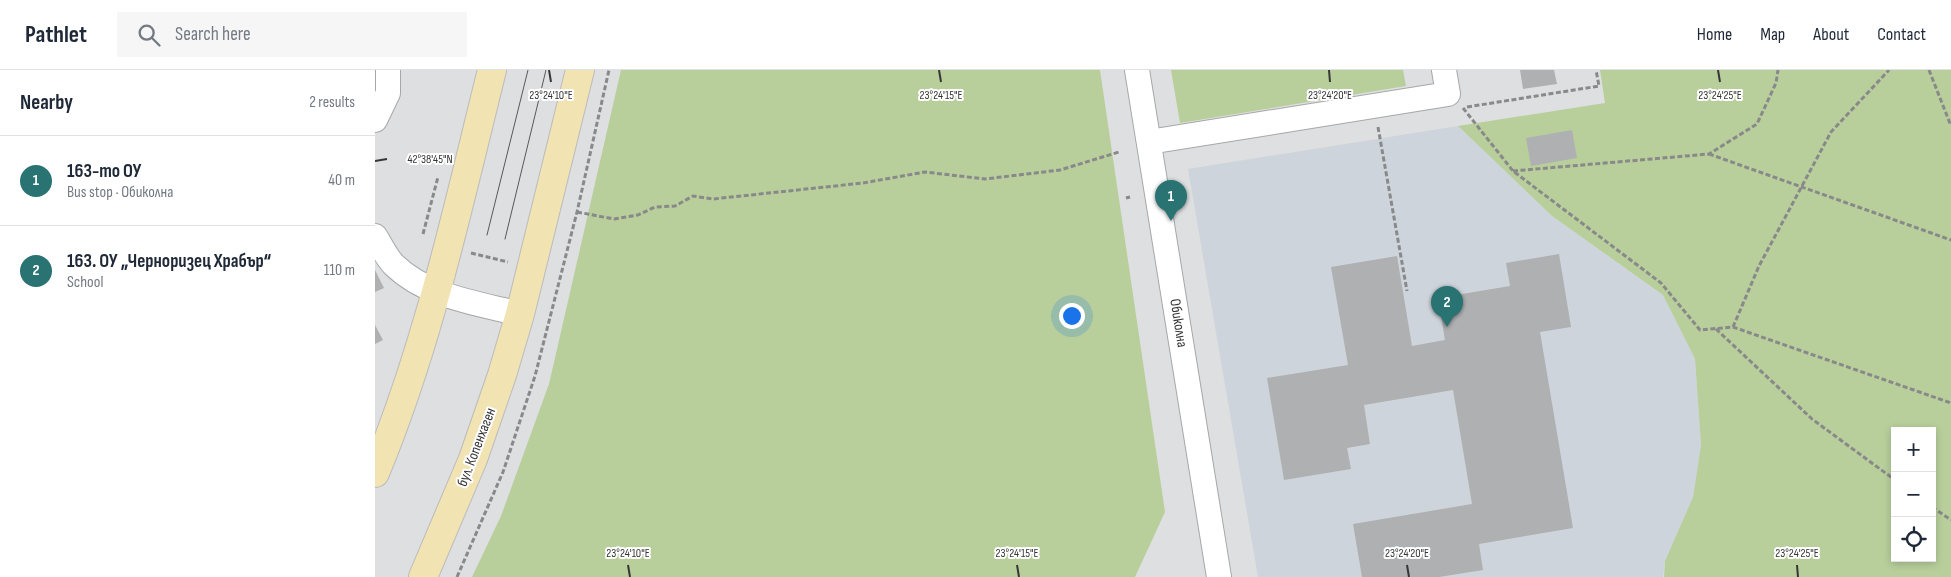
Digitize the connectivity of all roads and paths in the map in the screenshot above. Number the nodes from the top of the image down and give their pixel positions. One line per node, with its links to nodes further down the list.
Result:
1 (388, 70): 11 (street)
2 (492, 70): 23 (main road)
3 (580, 70): 24 (main road, бул. Копенхаген)
4 (1137, 70): 13 (street, Обиколна)
5 (1444, 70): 10 (street)
6 (1596, 70): 16 (path)
7 (1778, 70): 15 (path)
8 (1889, 70): 18 (path)
9 (1929, 70): 12 (path)
10 (1375, 106): 13 (street); 25 (path)
11 (375, 120)
12 (1951, 126)
13 (1149, 142): 36 (street, Обиколна)
14 (1119, 152): 19 (path)
15 (1709, 154): 16 (path); 18 (path)
16 (1513, 170): 29 (path)
17 (438, 174): 22 (path)
18 (1800, 186): 21 (path); 28 (path)
19 (577, 212)
20 (375, 236): 26 (street)
21 (1951, 240)
22 (421, 241)
23 (448, 248): 24 (path); 26 (main road)
24 (531, 268): 27 (main road, бул. Копенхаген)
25 (1407, 292)
26 (437, 293): 27 (street); 31 (main road)
27 (520, 314): 35 (main road, бул. Копенхаген)
28 (1733, 327): 29 (path); 30 (path)
29 (1715, 329): 32 (path)
30 (1951, 403)
31 (375, 473)
32 (1891, 477)
33 (1936, 510): 34 (path)
34 (1951, 520)
35 (423, 577)
36 (1219, 577)

